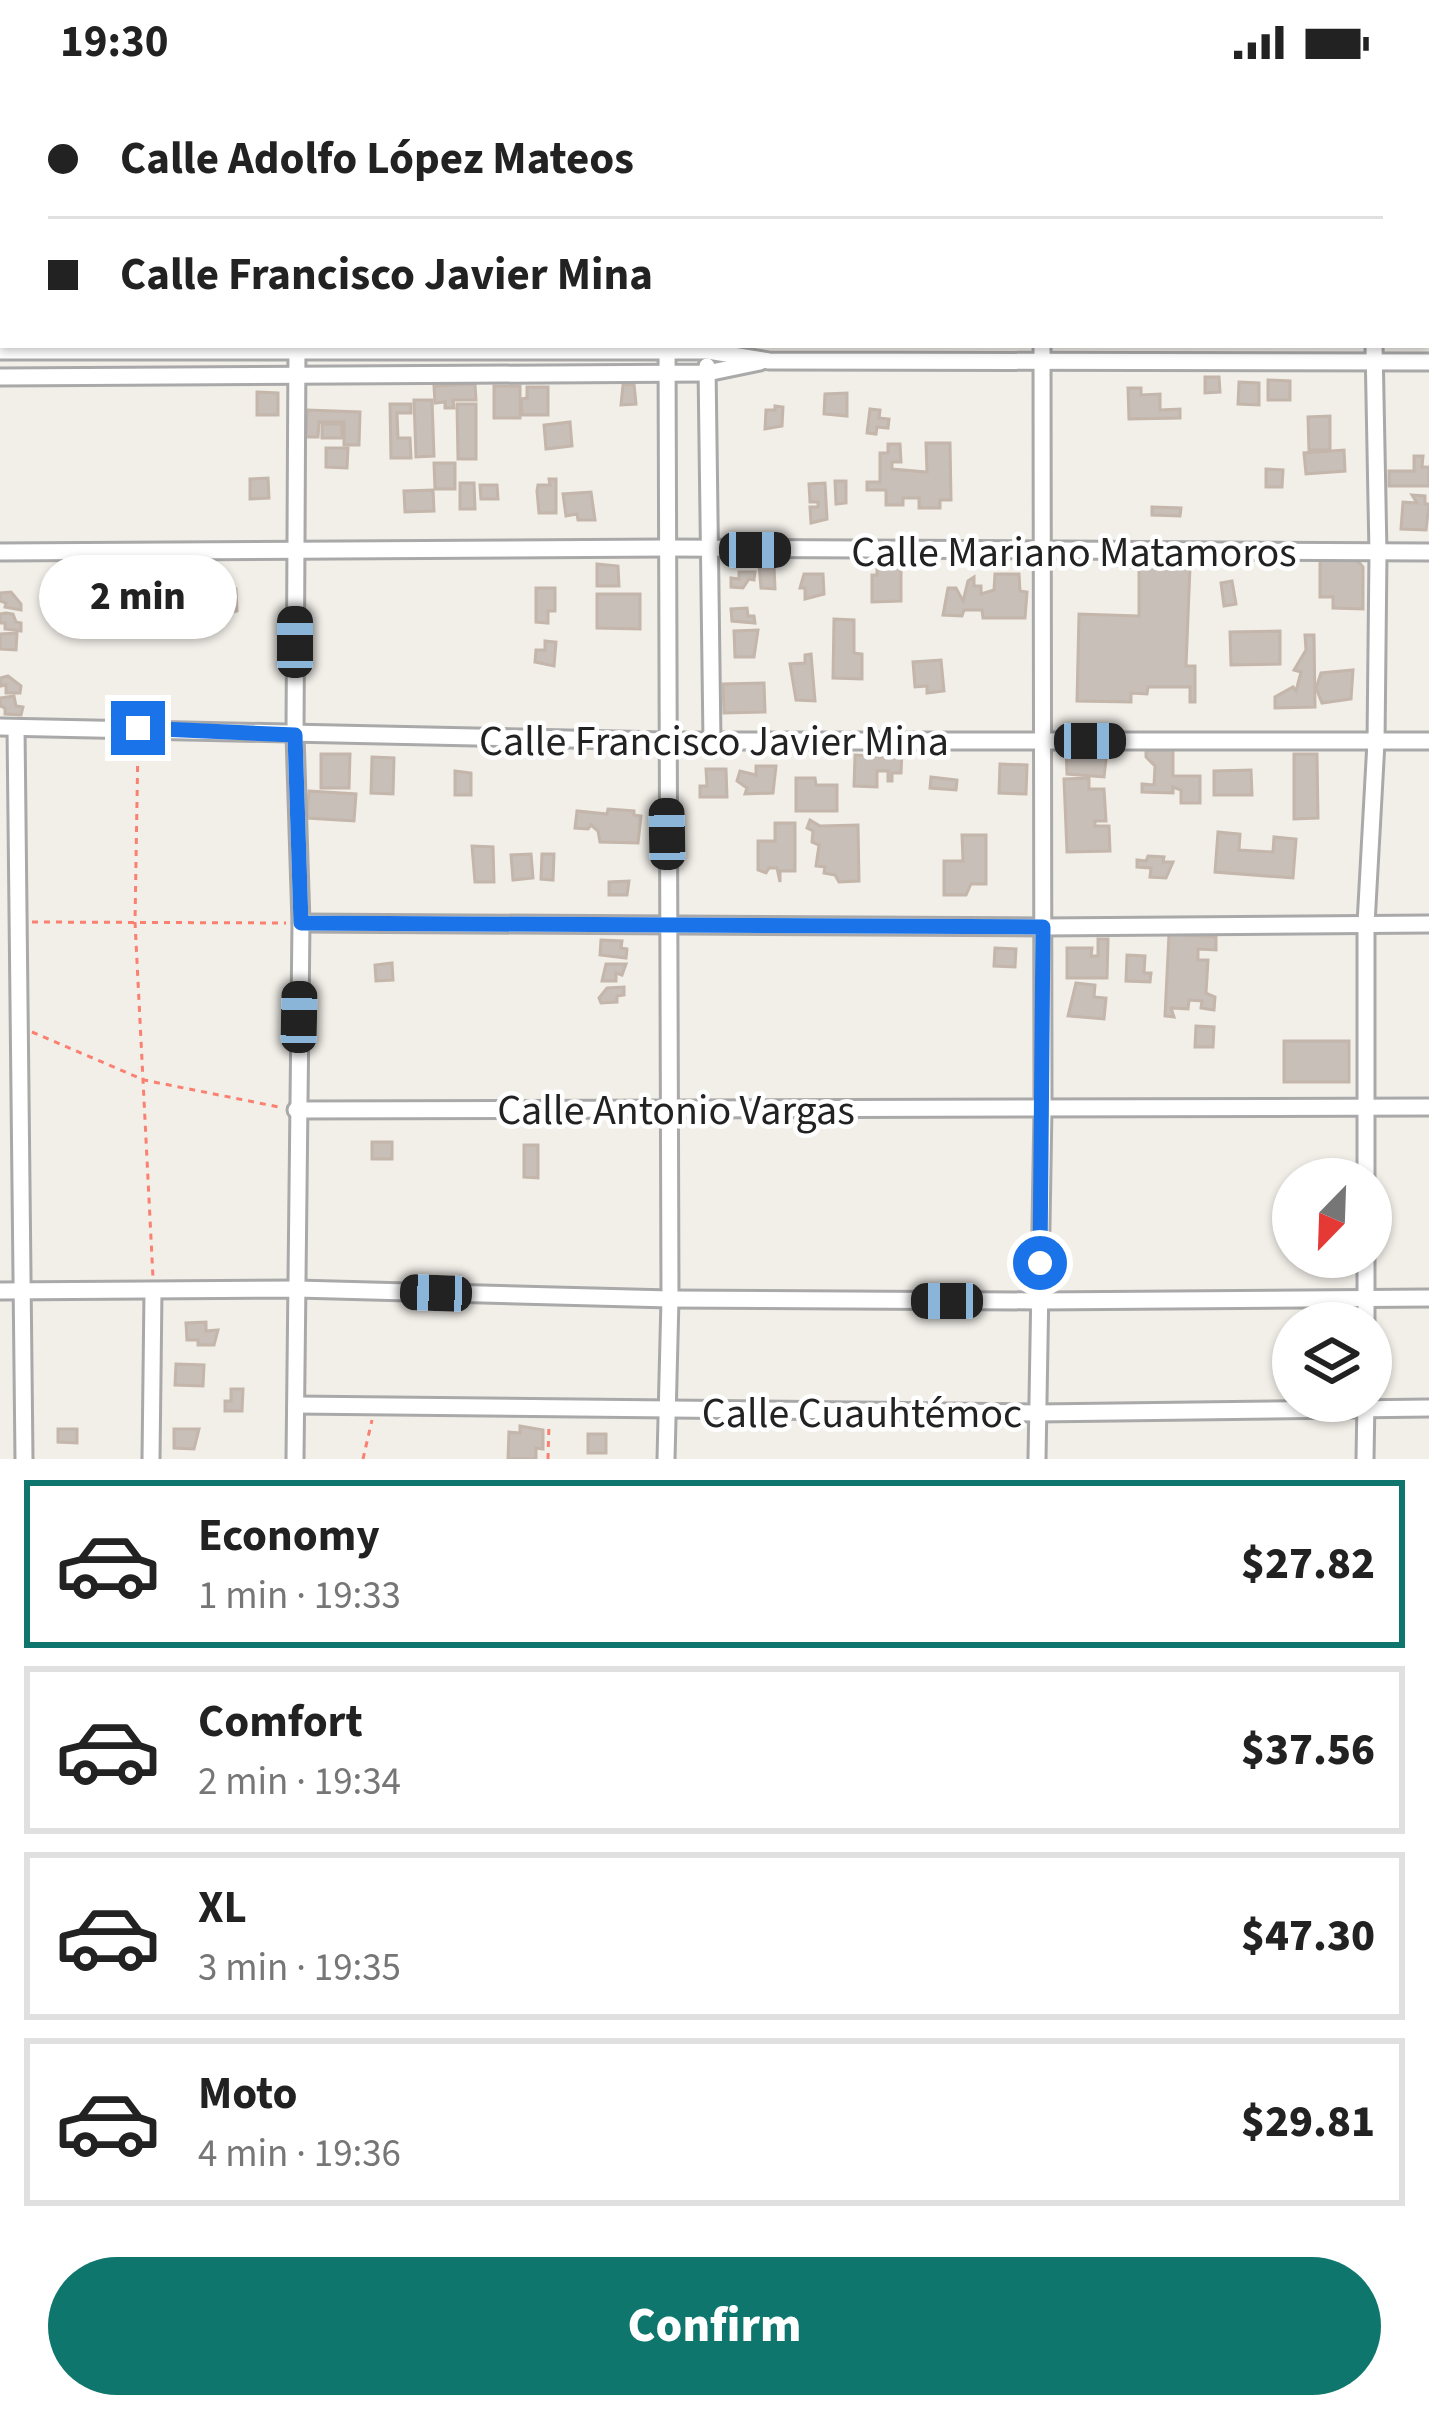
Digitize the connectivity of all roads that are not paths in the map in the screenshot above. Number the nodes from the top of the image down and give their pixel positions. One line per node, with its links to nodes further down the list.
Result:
1 (297, 348): 2 (street); 4 (street); 11 (street)
2 (667, 348): 3 (street); 9 (street)
3 (708, 348): 7 (street); 10 (street)
4 (0, 351)
5 (1042, 353): 6 (street); 7 (street); 17 (street)
6 (1374, 353): 8 (street); 19 (street)
7 (769, 361): 10 (street)
8 (1429, 362)
9 (667, 373): 10 (street); 11 (street); 13 (street)
10 (707, 373): 15 (street)
11 (296, 376): 12 (street); 14 (street)
12 (0, 377)
13 (666, 548): 14 (street, Calle Mariano Matamoros); 15 (street, Calle Mariano Matamoros); 22 (street)
14 (295, 550): 16 (street, Calle Mariano Matamoros); 21 (street)
15 (707, 550): 17 (street, Calle Mariano Matamoros); 23 (street)
16 (0, 551)
17 (1042, 551): 19 (street, Calle Mariano Matamoros); 24 (street)
18 (1429, 552): 19 (street, Calle Mariano Matamoros)
19 (1378, 554): 26 (street)
20 (8, 728): 21 (street, Calle Francisco Javier Mina); 33 (street)
21 (295, 735): 22 (street, Calle Francisco Javier Mina); 27 (street)
22 (666, 741): 23 (street, Calle Francisco Javier Mina); 30 (street)
23 (712, 741): 24 (street, Calle Francisco Javier Mina)
24 (1042, 741): 26 (street, Calle Francisco Javier Mina); 31 (street)
25 (1429, 741): 26 (street, Calle Francisco Javier Mina)
26 (1376, 742): 28 (street)
27 (301, 923): 30 (street); 38 (street)
28 (1366, 924): 29 (street); 31 (street); 34 (street)
29 (1429, 924)
30 (669, 927): 31 (street); 37 (street)
31 (1043, 927): 36 (street)
32 (0, 1025): 33 (street)
33 (19, 1026): 43 (street)
34 (1366, 1106): 35 (street, Calle Antonio Vargas); 36 (street, Calle Antonio Vargas); 39 (street)
35 (1429, 1107)
36 (1042, 1108): 37 (street, Calle Antonio Vargas); 48 (street)
37 (669, 1109): 38 (street, Calle Antonio Vargas); 47 (street)
38 (296, 1110): 41 (street)
39 (1366, 1158)
40 (1366, 1278): 45 (street)
41 (297, 1289): 44 (street); 47 (street); 50 (street)
42 (0, 1291): 43 (street)
43 (22, 1291): 44 (street); 57 (street)
44 (153, 1291): 58 (street)
45 (1366, 1298): 46 (street); 48 (street); 49 (street)
46 (1429, 1298)
47 (670, 1299): 48 (street); 54 (street)
48 (1040, 1301): 55 (street)
49 (1366, 1302)
50 (296, 1406): 54 (street, Calle Cuauhtémoc); 59 (street)
51 (1392, 1406): 53 (street, Calle Cuauhtémoc)
52 (1272, 1407): 55 (street, Calle Cuauhtémoc)
53 (1429, 1408)
54 (667, 1412): 55 (street, Calle Cuauhtémoc); 60 (street)
55 (1038, 1413): 61 (street)
56 (1366, 1422): 62 (street)
57 (24, 1459)
58 (151, 1459)
59 (296, 1459)
60 (666, 1459)
61 (1037, 1459)
62 (1365, 1459)

